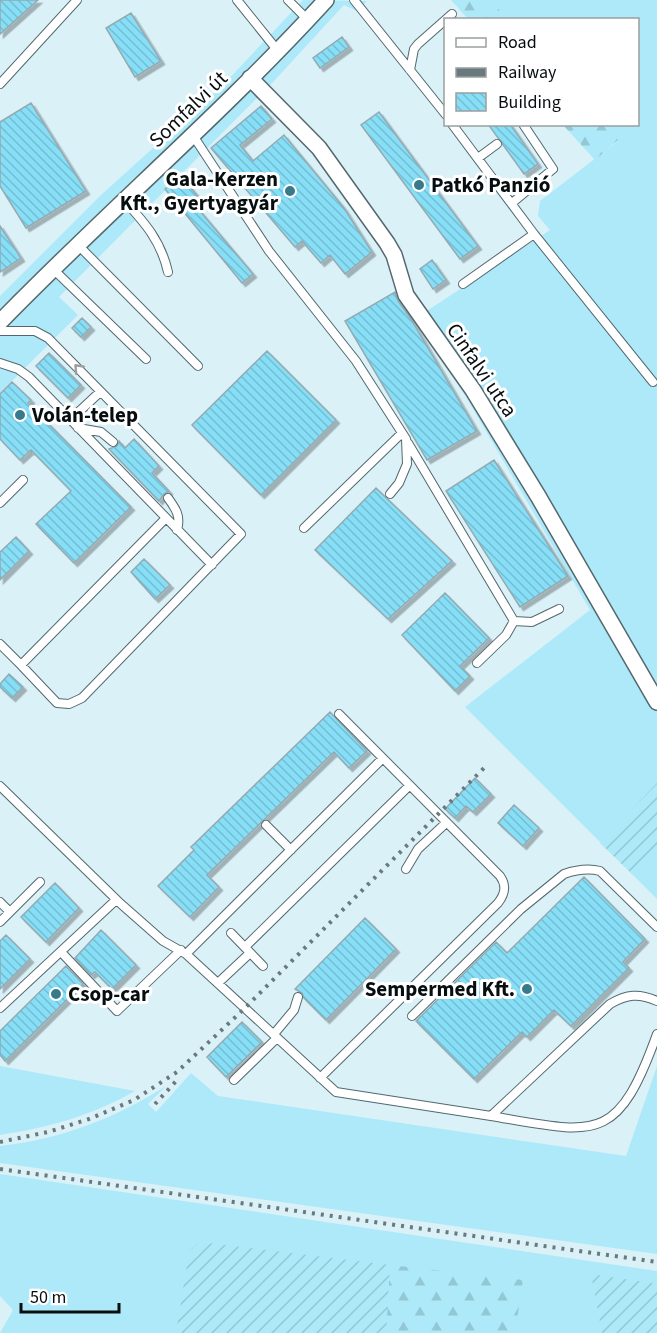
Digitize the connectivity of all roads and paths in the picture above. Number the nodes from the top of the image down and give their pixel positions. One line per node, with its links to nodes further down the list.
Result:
1 (77, 0): 13 (lane)
2 (237, 0): 10 (lane)
3 (288, 0): 8 (lane)
4 (326, 0): 8 (street, Somfalvi út)
5 (354, 0): 11 (lane)
6 (452, 14): 7 (lane)
7 (447, 18)
8 (308, 20): 10 (street, Somfalvi út)
9 (444, 21): 11 (lane)
10 (278, 51): 12 (street, Somfalvi út)
11 (410, 70): 14 (lane)
12 (250, 78): 17 (street, Somfalvi út); 51 (street, Cinfalvi utca)
13 (0, 84)
14 (444, 111)
15 (454, 126): 19 (lane)
16 (524, 126): 21 (lane)
17 (192, 134): 20 (street, Somfalvi út); 36 (lane)
18 (498, 144): 19 (lane)
19 (478, 158): 21 (lane)
20 (124, 200): 23 (street, Somfalvi út); 25 (lane)
21 (512, 203): 22 (lane)
22 (534, 234): 26 (lane); 32 (lane)
23 (77, 244): 24 (street, Somfalvi út); 31 (lane)
24 (52, 268): 27 (street, Somfalvi út); 29 (lane)
25 (168, 272)
26 (463, 284)
27 (0, 322)
28 (0, 331): 33 (lane, one-way to 28)
29 (146, 359)
30 (0, 363): 34 (lane)
31 (198, 366)
32 (653, 382)
33 (100, 392): 34 (lane); 45 (lane)
34 (70, 420): 35 (lane)
35 (78, 428): 37 (lane); 42 (lane)
36 (404, 436): 39 (lane); 43 (lane); 47 (lane)
37 (113, 442)
38 (23, 480): 41 (lane)
39 (390, 494)
40 (168, 498): 44 (lane)
41 (0, 503)
42 (166, 519): 44 (lane); 50 (lane)
43 (304, 528)
44 (177, 530): 45 (lane)
45 (212, 565): 50 (lane)
46 (559, 609): 47 (lane)
47 (514, 621): 49 (lane)
48 (0, 644): 50 (lane)
49 (477, 663)
50 (21, 665)
51 (657, 702)
52 (339, 714): 53 (lane)
53 (382, 759): 55 (lane); 60 (lane)
54 (0, 786): 56 (lane)
55 (409, 786): 58 (lane); 69 (lane)
56 (8, 793): 57 (lane); 63 (lane)
57 (0, 801)
58 (446, 823): 61 (lane); 80 (lane)
59 (266, 825): 60 (lane)
60 (291, 850): 71 (lane)
61 (406, 869)
62 (40, 882): 65 (lane)
63 (116, 900): 70 (lane); 71 (lane)
64 (0, 902): 65 (lane)
65 (10, 912): 66 (lane)
66 (0, 921)
67 (657, 927): 77 (lane)
68 (231, 933): 69 (lane)
69 (248, 950): 72 (lane); 73 (lane)
70 (61, 952): 71 (lane); 76 (lane)
71 (184, 952): 73 (lane)
72 (263, 966)
73 (218, 983): 79 (lane)
74 (298, 997): 79 (lane)
75 (657, 1001): 82 (lane)
76 (0, 1008)
77 (412, 1016)
78 (657, 1034): 82 (lane)
79 (276, 1036): 80 (lane); 81 (lane)
80 (320, 1078): 82 (lane)
81 (234, 1080)
82 (491, 1116)

